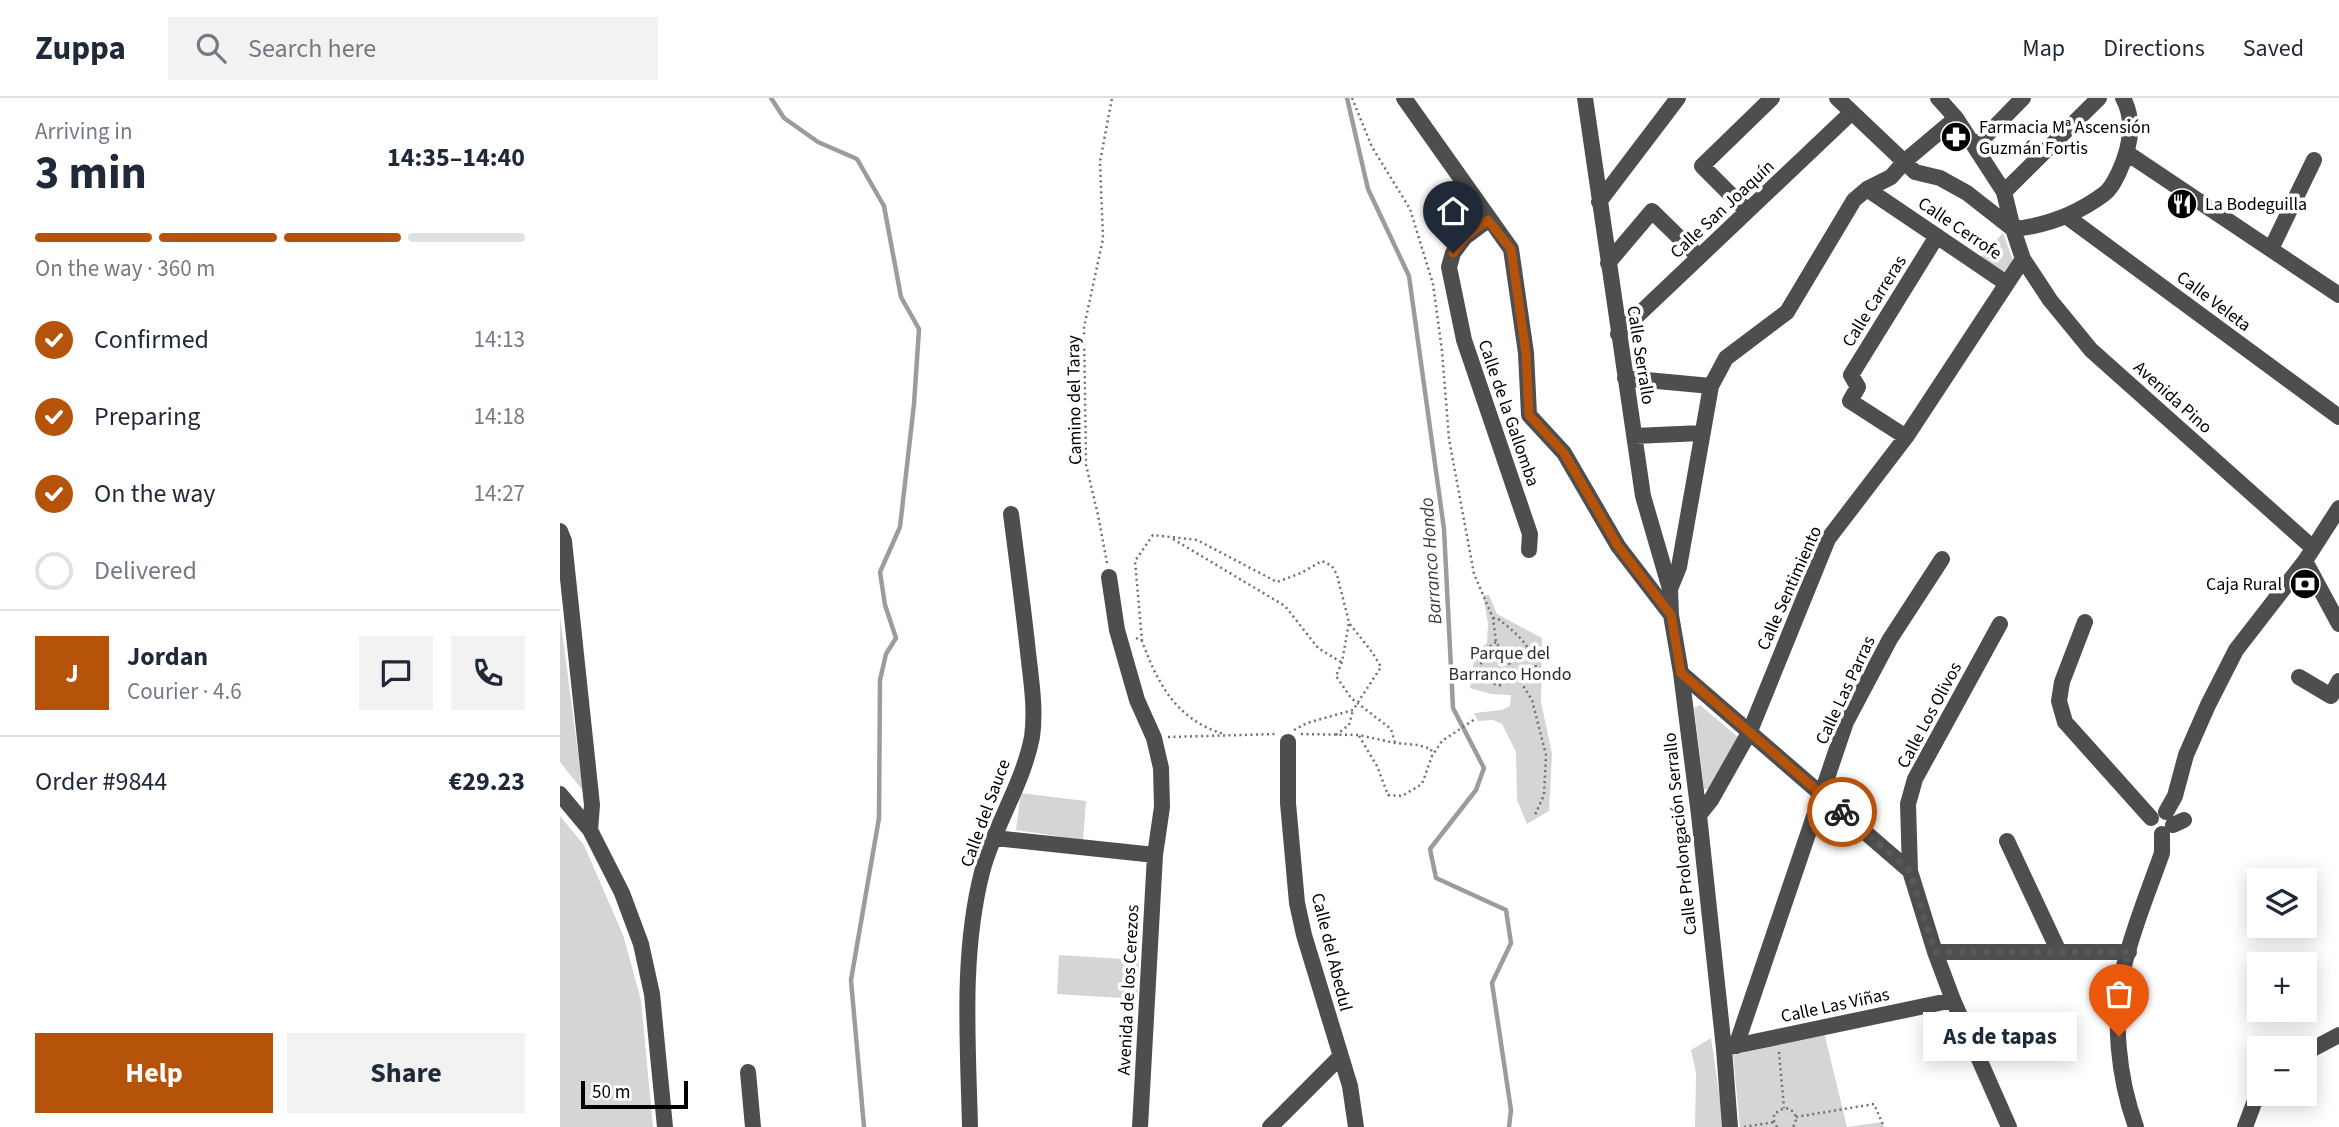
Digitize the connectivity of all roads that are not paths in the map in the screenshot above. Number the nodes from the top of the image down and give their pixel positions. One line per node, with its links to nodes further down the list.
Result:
1 (1404, 98): 21 (street)
2 (1585, 98): 18 (street, Calle Serrallo)
3 (1678, 98): 18 (street)
4 (1772, 98): 19 (street)
5 (1837, 98): 10 (street)
6 (2023, 98): 12 (street)
7 (2099, 98): 17 (street)
8 (2123, 98): 13 (street)
9 (1941, 99): 11 (street, Avenida Pino)
10 (1852, 112): 15 (street); 19 (street, Calle San Joaquín)
11 (1956, 118): 12 (street, Avenida Pino); 15 (street)
12 (1976, 146): 17 (street, Avenida Pino)
13 (2127, 153): 20 (street); 24 (street)
14 (2314, 160): 24 (street)
15 (1905, 161): 16 (street); 22 (street)
16 (1867, 189): 23 (street, Calle Cerrofe); 32 (street)
17 (2004, 192): 22 (street, Avenida Pino)
18 (1599, 202): 27 (street, Calle Serrallo)
19 (1747, 211): 25 (street, Calle San Joaquín)
20 (2066, 216): 22 (street); 33 (street, Calle Veleta)
21 (1488, 220): 40 (street, Calle de la Gallomba); 45 (street)
22 (2012, 229): 26 (street, Avenida Pino)
23 (1937, 236): 28 (street, Calle Cerrofe); 36 (street, Calle Carreras)
24 (2271, 249): 29 (street)
25 (1699, 257): 27 (street); 30 (street, Calle San Joaquín)
26 (2023, 259): 28 (street, Calle Cerrofe); 41 (street, Avenida Pino)
27 (1608, 263): 30 (street, Calle Serrallo)
28 (2006, 283): 36 (street, Calle Sentimiento)
29 (2339, 294)
30 (1618, 334): 31 (street, Calle Serrallo)
31 (1625, 377): 32 (street); 35 (street, Calle Serrallo)
32 (1711, 386): 34 (street)
33 (2339, 417)
34 (1702, 433): 35 (street); 44 (street)
35 (1634, 436): 44 (street, Calle Serrallo)
36 (1906, 437): 52 (street, Calle Sentimiento)
37 (2339, 508): 41 (street)
38 (1011, 514): 59 (street, Calle del Sauce)
39 (560, 531): 58 (street)
40 (1529, 550)
41 (2309, 554): 48 (street); 57 (street)
42 (1942, 559): 54 (street, Calle Las Parras)
43 (1109, 577): 61 (street, Avenida de los Cerezos)
44 (1670, 589): 45 (street, Calle Serrallo)
45 (1671, 615): 49 (street, Calle Prolongación Serrallo)
46 (2085, 622): 57 (street)
47 (2000, 624): 62 (street, Calle Los Olivos)
48 (2339, 624)
49 (1681, 673): 52 (street); 56 (street, Calle Prolongación Serrallo)
50 (2300, 677): 51 (street)
51 (2339, 681)
52 (1750, 732): 54 (street); 56 (street, Calle Sentimiento)
53 (1287, 738): 70 (street, Calle del Abedul)
54 (1821, 793): 62 (street); 68 (street, Calle Las Parras)
55 (560, 794): 58 (street)
56 (1699, 815): 68 (street, Calle Prolongación Serrallo)
57 (2167, 822): 65 (street)
58 (590, 830): 73 (street)
59 (995, 838): 61 (street); 75 (street, Calle del Sauce)
60 (2007, 841): 64 (street)
61 (1155, 855): 76 (street, Avenida de los Cerezos)
62 (1910, 871): 63 (street, Calle Los Olivos)
63 (1935, 952): 64 (street); 66 (street, Calle Los Olivos)
64 (2059, 952): 65 (street)
65 (2129, 952): 81 (street)
66 (1953, 1000): 68 (street, Calle Las Viñas); 80 (street, Calle Los Olivos)
67 (2339, 1035): 69 (street)
68 (1730, 1047): 79 (street, Calle Prolongación Serrallo)
69 (2317, 1047)
70 (1340, 1057): 77 (street); 78 (street, Calle del Abedul)
71 (748, 1072): 74 (street)
72 (2253, 1106): 82 (street)
73 (665, 1127)
74 (753, 1127)
75 (970, 1127)
76 (1140, 1127)
77 (1270, 1127)
78 (1356, 1127)
79 (1730, 1127)
80 (2009, 1127)
81 (2136, 1127)
82 (2245, 1127)

